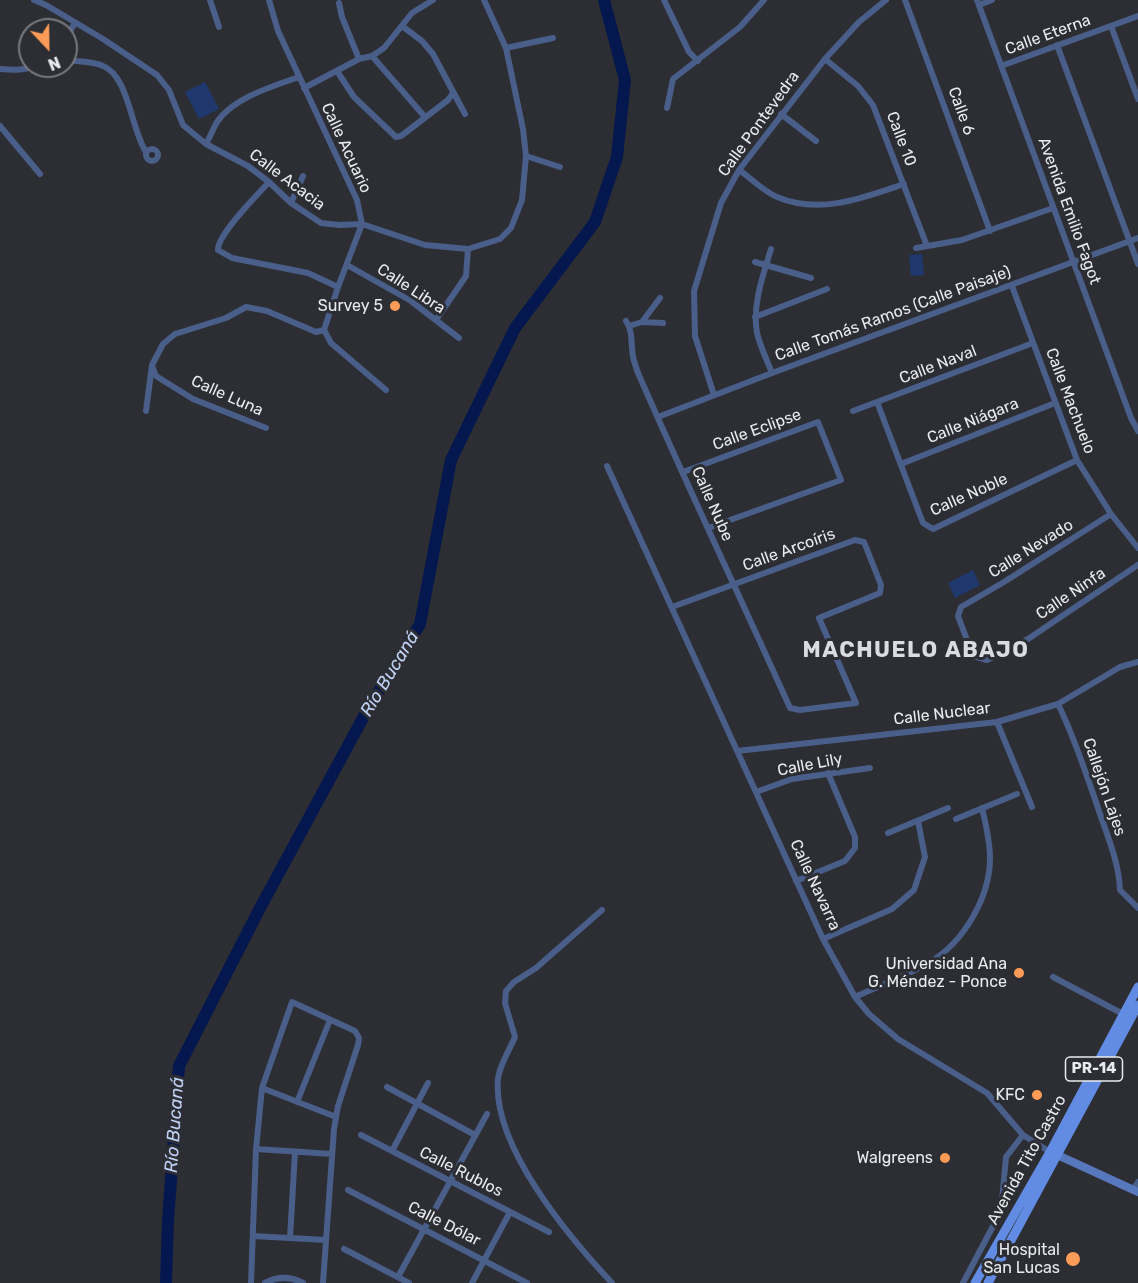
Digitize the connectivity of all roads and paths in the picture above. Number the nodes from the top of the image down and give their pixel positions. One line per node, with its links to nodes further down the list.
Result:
1 (33, 0): 14 (street, Calle Acacia)
2 (210, 0): 18 (street)
3 (269, 0): 31 (street, Calle Acuario)
4 (433, 0): 16 (street)
5 (484, 0): 21 (street, Calle Acacia)
6 (664, 0): 25 (street)
7 (765, 0): 25 (street)
8 (886, 0): 24 (street, Calle Pontevedra)
9 (905, 0): 53 (street, Calle 6)
10 (992, 0): 11 (street)
11 (978, 2): 27 (street, Avenida Emilio Fagot)
12 (339, 3): 23 (street)
13 (1138, 16): 17 (street, Calle Eterna)
14 (67, 18)
15 (78, 25): 41 (street, Calle Acacia)
16 (402, 26): 22 (street); 33 (street)
17 (1111, 26): 20 (street, Calle Eterna); 34 (street)
18 (219, 27)
19 (553, 38): 21 (street)
20 (1057, 45): 27 (street, Calle Eterna); 55 (street)
21 (507, 48): 43 (street, Calle Acacia)
22 (372, 56): 23 (street); 38 (street)
23 (359, 59): 30 (street)
24 (825, 59): 37 (street, Calle Pontevedra); 49 (street, Calle 10)
25 (698, 61): 35 (street)
26 (78, 62): 42 (street)
27 (1001, 66): 51 (street, Avenida Emilio Fagot)
28 (0, 69): 29 (street)
29 (18, 70)
30 (337, 71): 32 (street); 38 (street)
31 (299, 77): 32 (street, Calle Acuario); 41 (street)
32 (304, 88): 52 (street, Calle Acuario)
33 (453, 93): 36 (street); 38 (street)
34 (1138, 99)
35 (667, 108)
36 (465, 114)
37 (781, 114): 40 (street); 45 (street, Calle Pontevedra)
38 (425, 117)
39 (0, 126): 46 (street)
40 (816, 141)
41 (206, 144): 48 (street, Calle Acacia)
42 (146, 152)
43 (526, 156): 44 (street); 58 (street, Calle Acacia)
44 (560, 167)
45 (739, 170): 49 (street); 80 (street, Calle Pontevedra)
46 (40, 174)
47 (303, 176): 50 (street)
48 (269, 182): 50 (street, Calle Acacia); 67 (street)
49 (904, 184): 56 (street, Calle 10)
50 (291, 203): 52 (street, Calle Acacia)
51 (1053, 208): 53 (street); 61 (street, Avenida Emilio Fagot)
52 (362, 224): 58 (street, Calle Acacia); 63 (street)
53 (990, 231): 56 (street)
54 (1138, 238): 55 (street, Calle Tomás Ramos (Calle Paisaje))
55 (1130, 242): 61 (street, Calle Tomás Ramos (Calle Paisaje)); 62 (street)
56 (927, 246): 57 (street)
57 (916, 248)
58 (468, 249): 71 (street)
59 (771, 249): 64 (street)
60 (755, 261): 64 (street)
61 (1074, 262): 66 (street, Calle Tomás Ramos (Calle Paisaje)); 87 (street, Avenida Emilio Fagot)
62 (1138, 264)
63 (347, 265): 67 (street); 71 (street, Calle Libra)
64 (766, 266): 65 (street); 70 (street)
65 (811, 278)
66 (1012, 286): 76 (street, Calle Machuelo); 78 (street, Calle Tomás Ramos (Calle Paisaje))
67 (338, 287): 74 (street)
68 (827, 289): 70 (street)
69 (660, 298): 72 (street)
70 (756, 317): 78 (street)
71 (436, 320): 75 (street, Calle Libra)
72 (642, 322): 73 (street); 85 (street, Calle Nube)
73 (663, 323)
74 (324, 330): 77 (street); 79 (street)
75 (459, 338)
76 (1034, 343): 81 (street, Calle Naval); 82 (street, Calle Machuelo)
77 (152, 366): 83 (street); 86 (street, Calle Luna)
78 (772, 373): 80 (street, Calle Tomás Ramos (Calle Paisaje))
79 (386, 390)
80 (714, 395): 85 (street, Calle Tomás Ramos (Calle Paisaje))
81 (877, 402): 84 (street, Calle Naval); 89 (street, Calle Noble)
82 (1054, 404): 88 (street, Calle Machuelo); 89 (street, Calle Niágara)
83 (146, 411)
84 (853, 411)
85 (658, 417): 91 (street, Calle Nube)
86 (266, 428)
87 (1138, 431)
88 (1077, 460): 89 (street, Calle Noble); 92 (street, Calle Machuelo)
89 (901, 464)
90 (607, 466): 97 (street, Calle Navarra)
91 (682, 472): 93 (street, Calle Nube); 93 (street, Calle Eclipse)
92 (1111, 514): 94 (street, Calle Machuelo); 98 (street, Calle Nevado)
93 (708, 528): 96 (street, Calle Nube)
94 (1138, 549)
95 (1138, 565): 98 (street, Calle Ninfa)
96 (734, 584): 97 (street, Calle Arcoíris); 100 (street, Calle Nube); 100 (street, Calle Arcoíris)
97 (672, 607): 103 (street, Calle Navarra)
98 (987, 660)
99 (1138, 662): 101 (street, Calle Nuclear)
100 (784, 695)
101 (1058, 704): 102 (street, Calle Nuclear); 115 (street, Callejón Lajes)
102 (997, 722): 103 (street, Calle Nuclear); 108 (street)
103 (737, 751): 106 (street, Calle Navarra)
104 (870, 768): 105 (street, Calle Lily)
105 (828, 773): 106 (street, Calle Lily); 114 (street)
106 (756, 792): 114 (street, Calle Navarra)
107 (1017, 794): 110 (street)
108 (1032, 807)
109 (948, 808): 112 (street)
110 (982, 808): 111 (street); 120 (street)
111 (956, 819)
112 (918, 820): 113 (street); 117 (street)
113 (888, 833)
114 (796, 881): 117 (street, Calle Navarra)
115 (1138, 908)
116 (602, 910): 158 (street)
117 (823, 939): 120 (street, Calle Navarra)
118 (1053, 977): 122 (street)
119 (1138, 987): 122 (main road, Avenida Tito Castro / PR-14)
120 (855, 997): 133 (street, Calle Navarra)
121 (1138, 1005): 138 (main road, Avenida Tito Castro / PR-14)
122 (1123, 1014): 138 (main road, Avenida Tito Castro / PR-14)
123 (330, 1020): 126 (street); 127 (street); 130 (street)
124 (428, 1083): 128 (street)
125 (387, 1087): 128 (street)
126 (262, 1089): 127 (street); 134 (street)
127 (297, 1102): 130 (street)
128 (417, 1103): 132 (street); 135 (street)
129 (486, 1114): 132 (street)
130 (336, 1117): 137 (street)
131 (361, 1135): 135 (street, Calle Rublos)
132 (475, 1135): 139 (street)
133 (1023, 1135): 138 (street, Calle Navarra); 159 (street)
134 (256, 1149): 136 (street); 145 (street)
135 (392, 1151): 139 (street, Calle Rublos)
136 (295, 1152): 137 (street); 146 (street)
137 (332, 1154): 147 (street)
138 (1054, 1154): 140 (street, Calle Navarra); 160 (main road, Avenida Tito Castro / PR-14); 161 (main road, Avenida Tito Castro / PR-14)
139 (450, 1181): 142 (street, Calle Rublos); 143 (street)
140 (1136, 1188)
141 (348, 1190): 143 (street, Calle Dólar)
142 (510, 1212): 144 (street, Calle Rublos); 149 (street)
143 (424, 1230): 149 (street, Calle Dólar); 150 (street)
144 (549, 1232)
145 (252, 1236): 146 (street); 151 (street)
146 (290, 1238): 147 (street)
147 (326, 1240): 154 (street)
148 (344, 1249): 150 (street)
149 (483, 1260): 156 (street); 157 (street, Calle Dólar)
150 (398, 1277): 155 (street)
151 (250, 1283)
152 (265, 1283): 153 (street)
153 (303, 1283)
154 (323, 1283)
155 (410, 1283)
156 (472, 1283)
157 (527, 1283)
158 (612, 1283)
159 (963, 1283)
160 (975, 1283)
161 (988, 1283)

